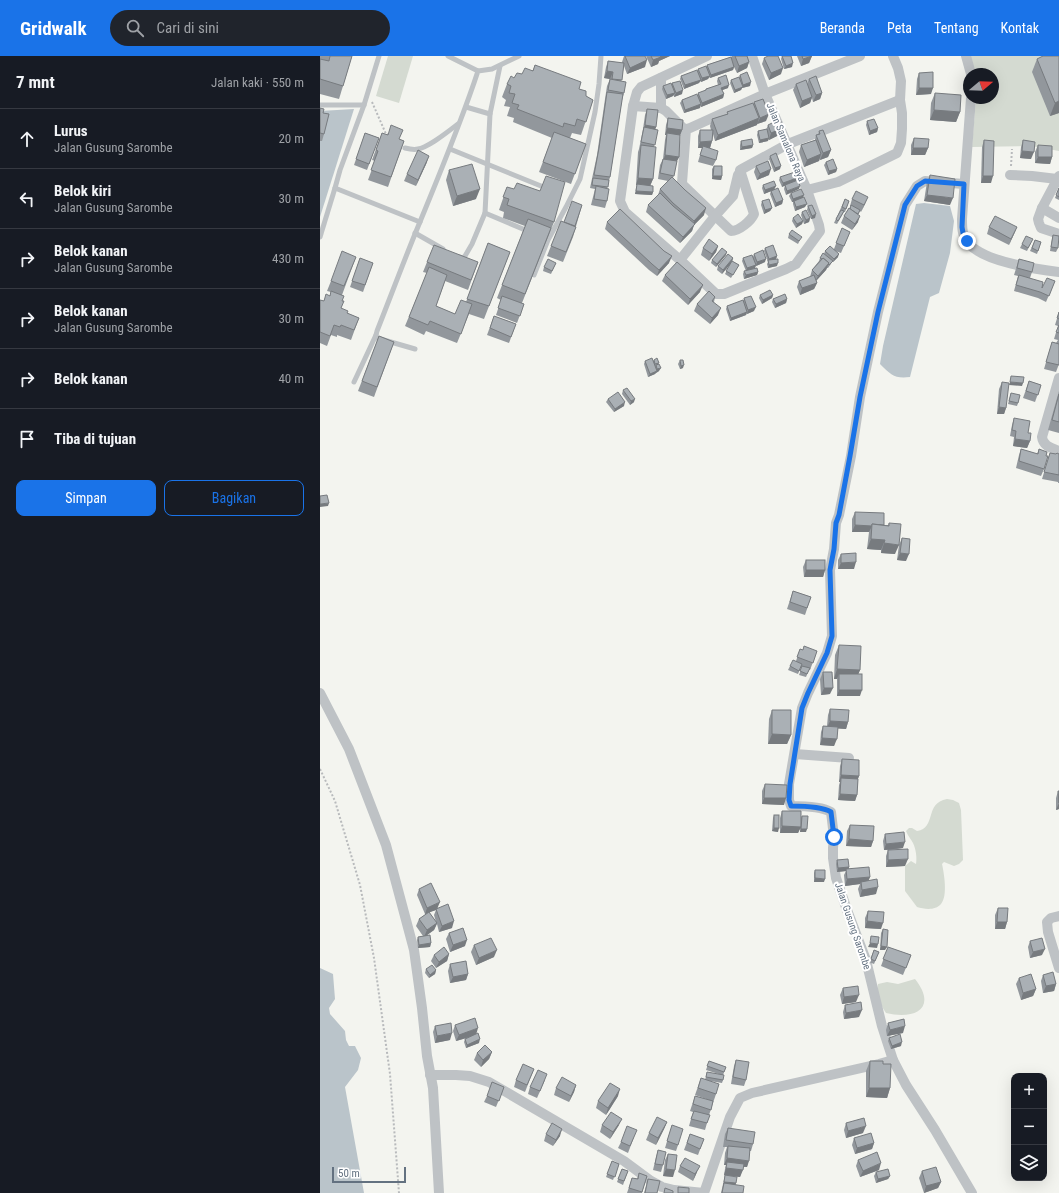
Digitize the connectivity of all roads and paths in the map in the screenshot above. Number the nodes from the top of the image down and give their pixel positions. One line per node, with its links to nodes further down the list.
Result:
1 (379, 56): 14 (lane)
2 (448, 56): 12 (lane)
3 (519, 56): 10 (lane)
4 (601, 56): 49 (lane)
5 (707, 56): 13 (street)
6 (752, 56): 15 (street, Jalan Samalona Raya)
7 (860, 56): 15 (street)
8 (893, 56): 16 (street)
9 (966, 56): 11 (street)
10 (500, 66): 12 (lane); 23 (lane)
11 (969, 68)
12 (478, 71): 21 (lane)
13 (661, 78): 20 (street); 22 (street)
14 (368, 92): 19 (lane); 26 (path)
15 (765, 94): 25 (street); 27 (street, Jalan Samalona Raya)
16 (900, 100): 27 (street); 38 (street)
17 (971, 104): 35 (street)
18 (320, 105): 19 (lane)
19 (364, 105): 37 (lane)
20 (633, 106): 22 (street); 52 (street)
21 (466, 107): 23 (lane); 24 (lane)
22 (661, 108): 25 (street)
23 (490, 114): 31 (lane)
24 (459, 123): 28 (lane); 29 (lane)
25 (686, 129): 41 (street)
26 (391, 135)
27 (788, 144): 32 (street); 38 (street, Jalan Samalona Raya)
28 (405, 148)
29 (450, 149): 31 (lane); 43 (lane)
30 (1012, 149): 33 (path)
31 (487, 164): 36 (lane); 40 (lane)
32 (740, 170): 41 (street); 41 (street)
33 (1010, 175): 34 (street)
34 (1057, 179): 39 (street)
35 (964, 184): 53 (street); 61 (street, Jalan Gusung Sarombe)
36 (541, 186)
37 (335, 188): 43 (lane); 47 (lane)
38 (807, 190): 52 (street, Jalan Samalona Raya)
39 (1042, 208): 42 (street); 46 (street)
40 (484, 213): 45 (lane); 51 (lane)
41 (715, 216): 52 (street)
42 (1059, 218)
43 (420, 222): 44 (lane)
44 (415, 234): 50 (lane); 55 (lane)
45 (534, 234)
46 (1059, 234)
47 (320, 237)
48 (541, 237): 49 (lane)
49 (548, 240): 54 (lane)
50 (446, 251)
51 (452, 254)
52 (680, 260)
53 (1059, 272)
54 (534, 275)
55 (376, 335): 56 (lane); 58 (lane)
56 (415, 349)
57 (1059, 378): 59 (street)
58 (354, 382)
59 (1059, 451)
60 (320, 693): 67 (street)
61 (795, 754): 62 (street); 66 (street, Jalan Gusung Sarombe)
62 (849, 758)
63 (320, 769): 68 (path)
64 (1059, 916): 65 (street)
65 (1059, 968)
66 (892, 1060): 70 (street); 71 (street, Jalan Gusung Sarombe)
67 (430, 1075): 69 (street); 70 (street)
68 (399, 1193)
69 (439, 1193)
70 (704, 1193)
71 (972, 1193)

